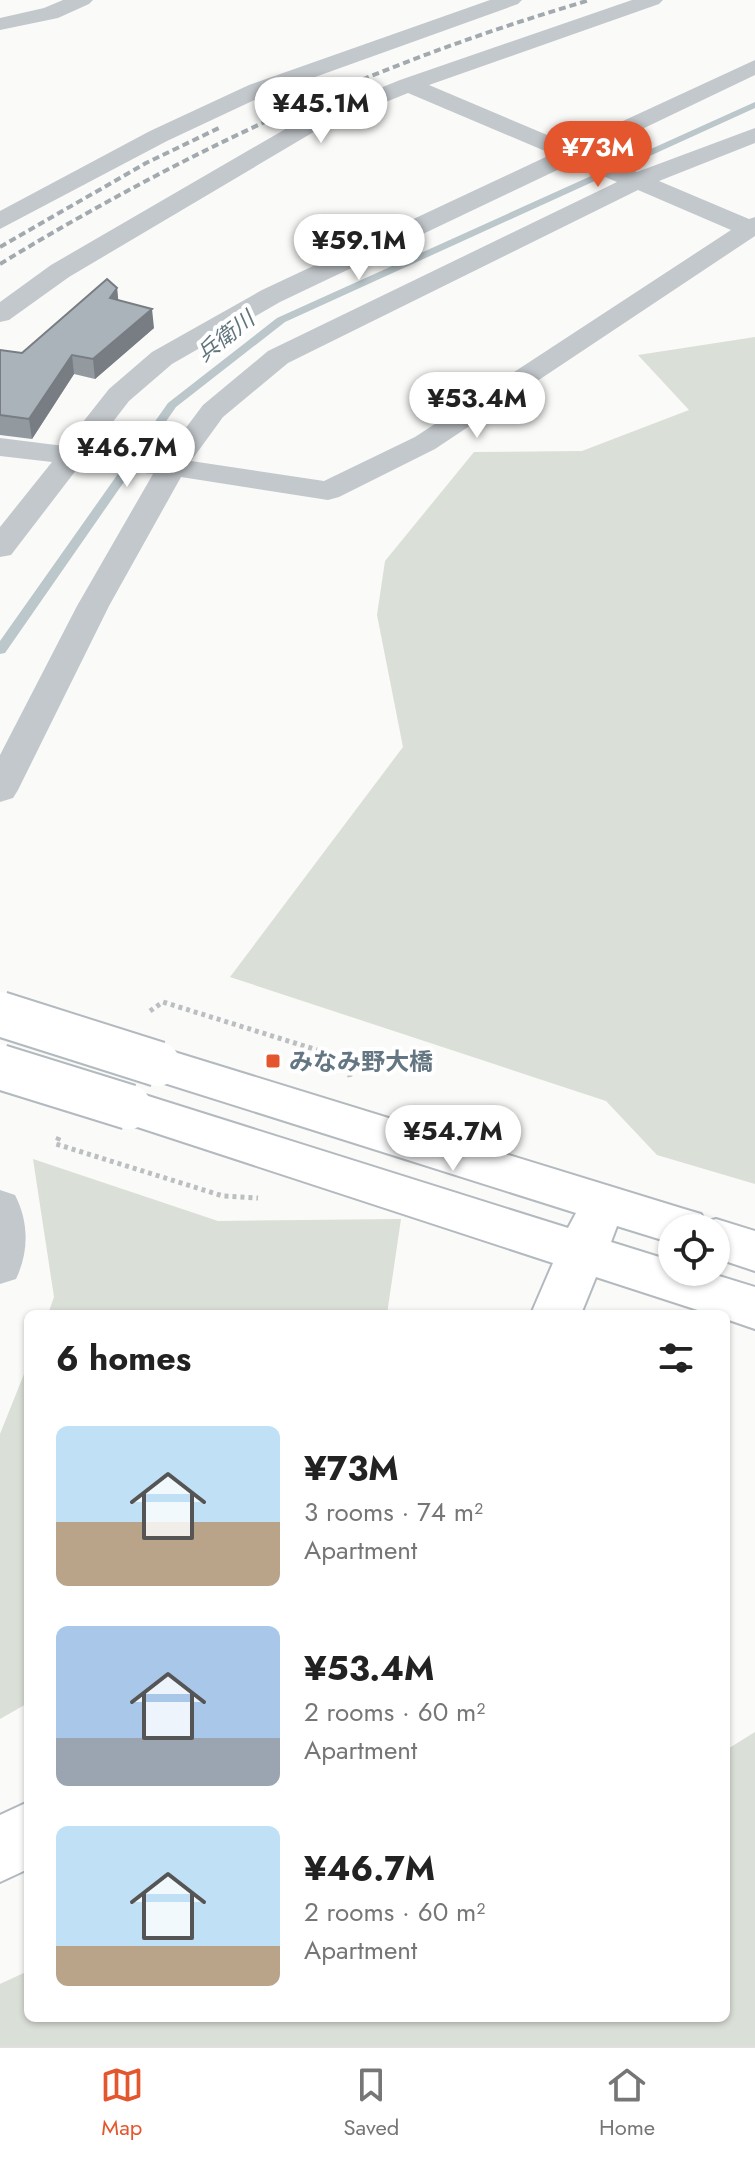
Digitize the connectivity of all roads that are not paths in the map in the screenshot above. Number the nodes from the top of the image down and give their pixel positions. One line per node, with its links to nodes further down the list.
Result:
1 (82, 0): 4 (street)
2 (511, 0): 10 (street)
3 (652, 0): 6 (street)
4 (0, 24)
5 (755, 67): 8 (street)
6 (408, 85): 8 (street); 12 (street)
7 (755, 135): 9 (street)
8 (578, 155): 9 (street); 14 (street)
9 (636, 178): 11 (street); 15 (street)
10 (0, 221)
11 (752, 226): 15 (street)
12 (0, 314)
13 (0, 447): 14 (street)
14 (71, 455): 15 (street); 16 (street)
15 (164, 466): 17 (street)
16 (0, 548)
17 (0, 790)
18 (0, 1014): 20 (street, bridge)
19 (0, 1067): 25 (street, bridge)
20 (604, 1202): 22 (street); 25 (street)
21 (0, 1207): 26 (street)
22 (658, 1220)
23 (730, 1243): 24 (street)
24 (755, 1251)
25 (583, 1252): 27 (street); 28 (street)
26 (0, 1266)
27 (755, 1308)
28 (558, 1310)
29 (24, 1835): 30 (street)
30 (0, 1852)

